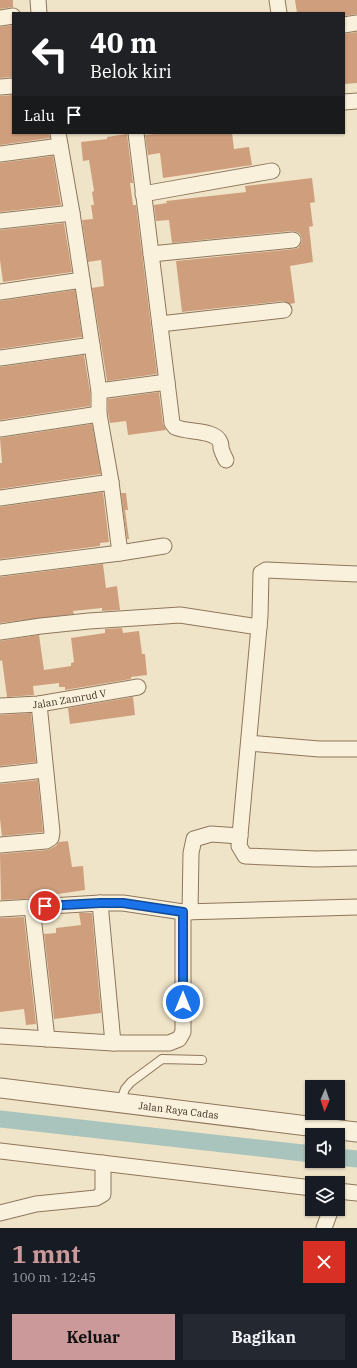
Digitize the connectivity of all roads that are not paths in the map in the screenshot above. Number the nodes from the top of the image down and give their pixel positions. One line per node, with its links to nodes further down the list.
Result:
1 (277, 0): 2 (street)
2 (279, 12)
3 (12, 16): 4 (street)
4 (0, 18)
5 (357, 23): 6 (street)
6 (345, 25)
7 (12, 86): 8 (street)
8 (0, 87)
9 (357, 101): 10 (street)
10 (345, 102)
11 (136, 134): 15 (street)
12 (61, 137): 13 (street); 16 (street)
13 (0, 154)
14 (272, 171): 15 (street)
15 (143, 194): 19 (street)
16 (72, 213): 17 (street); 20 (street)
17 (0, 221)
18 (293, 240): 19 (street)
19 (151, 254): 23 (street)
20 (82, 280): 21 (street); 24 (street)
21 (0, 292)
22 (284, 310): 23 (street)
23 (160, 324): 26 (street)
24 (92, 345): 25 (street); 27 (street)
25 (0, 358)
26 (167, 382): 27 (street); 30 (street)
27 (99, 391): 28 (street)
28 (99, 414): 29 (street); 31 (street)
29 (0, 428)
30 (226, 460)
31 (111, 482): 32 (street); 34 (street)
32 (0, 498)
33 (164, 546): 34 (street)
34 (120, 553): 35 (street)
35 (0, 568)
36 (357, 574): 37 (street)
37 (259, 627): 38 (street); 42 (street)
38 (0, 632)
39 (138, 687): 40 (street, Jalan Zamrud V)
40 (39, 704): 41 (street, Jalan Zamrud V); 44 (street)
41 (0, 706)
42 (249, 743): 43 (street); 46 (street)
43 (357, 749)
44 (45, 770): 45 (street); 47 (street)
45 (0, 774)
46 (240, 836): 48 (street); 53 (street)
47 (0, 845)
48 (357, 858)
49 (100, 903): 50 (street); 53 (street); 56 (street)
50 (32, 907): 52 (street); 55 (street)
51 (357, 907): 53 (street)
52 (0, 910)
53 (186, 912): 56 (street)
54 (0, 1036): 55 (street)
55 (47, 1039): 56 (street)
56 (113, 1043)
57 (202, 1060): 59 (lane)
58 (0, 1088): 59 (street, Jalan Raya Cadas)
59 (120, 1103): 60 (street, Jalan Raya Cadas)
60 (357, 1132)
61 (0, 1151): 62 (street)
62 (103, 1163): 63 (street); 66 (street)
63 (305, 1187)
64 (345, 1192): 65 (street)
65 (357, 1193)
66 (0, 1213)
67 (328, 1216): 68 (street)
68 (324, 1228)

